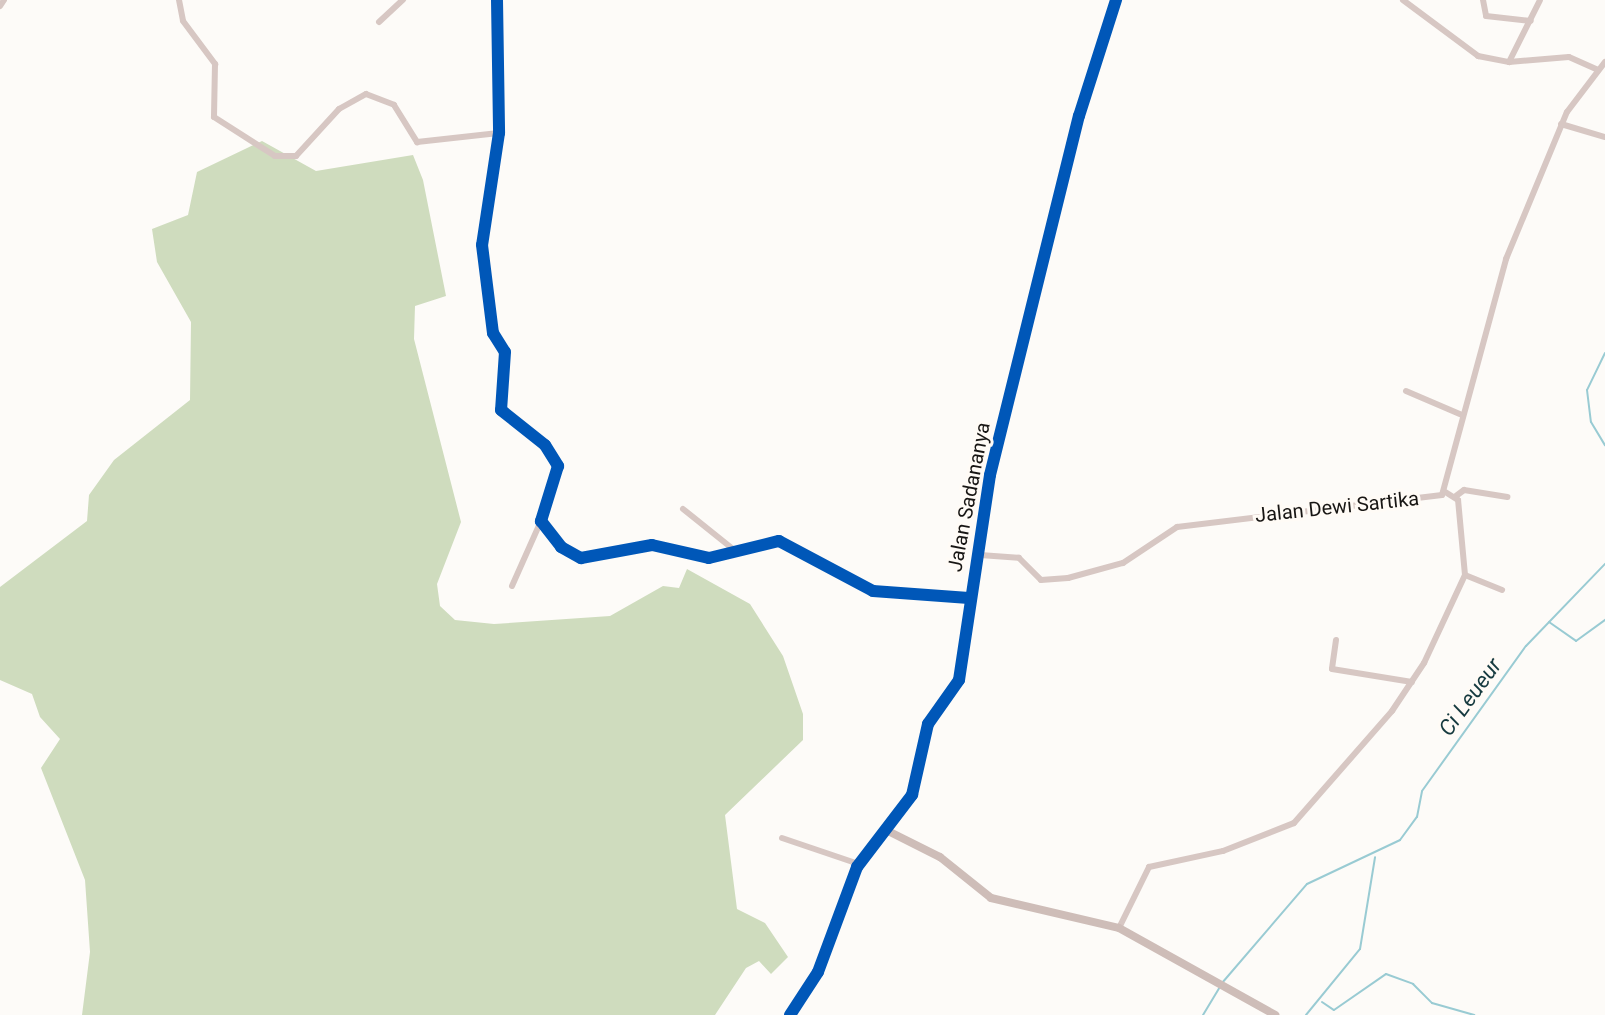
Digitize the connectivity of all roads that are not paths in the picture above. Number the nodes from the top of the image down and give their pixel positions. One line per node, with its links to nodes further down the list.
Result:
1 (4, 0): 9 (street)
2 (179, 0): 16 (street)
3 (403, 0): 11 (street)
4 (497, 0): 16 (street)
5 (1116, 0): 26 (street, Jalan Sadananya)
6 (1403, 0): 12 (street)
7 (1483, 0): 10 (street)
8 (1540, 0): 10 (street)
9 (0, 6)
10 (1531, 21): 12 (street)
11 (379, 22)
12 (1509, 62): 14 (street)
13 (1605, 62): 14 (street, Jalan Dewi Sartika)
14 (1598, 70): 15 (street, Jalan Dewi Sartika)
15 (1561, 124): 17 (street); 19 (street, Jalan Dewi Sartika)
16 (499, 133): 24 (street)
17 (1605, 137)
18 (1406, 391): 19 (street)
19 (1460, 414): 20 (street, Jalan Dewi Sartika)
20 (1445, 492): 21 (street); 26 (street, Jalan Dewi Sartika)
21 (1456, 496): 22 (street); 27 (street)
22 (1507, 497)
23 (683, 509): 25 (street)
24 (541, 521): 25 (street); 28 (street)
25 (733, 549): 30 (street)
26 (980, 555): 30 (street, Jalan Sadananya)
27 (1465, 575): 29 (street); 32 (street)
28 (512, 586)
29 (1502, 590)
30 (969, 598): 33 (street, Jalan Sadananya)
31 (1336, 640): 32 (street)
32 (1412, 682): 36 (street)
33 (890, 832): 35 (street, Jalan Sadananya); 36 (street)
34 (782, 838): 35 (street)
35 (859, 864): 37 (street, Jalan Sadananya)
36 (1119, 928): 38 (street)
37 (790, 1015)
38 (1275, 1015)

